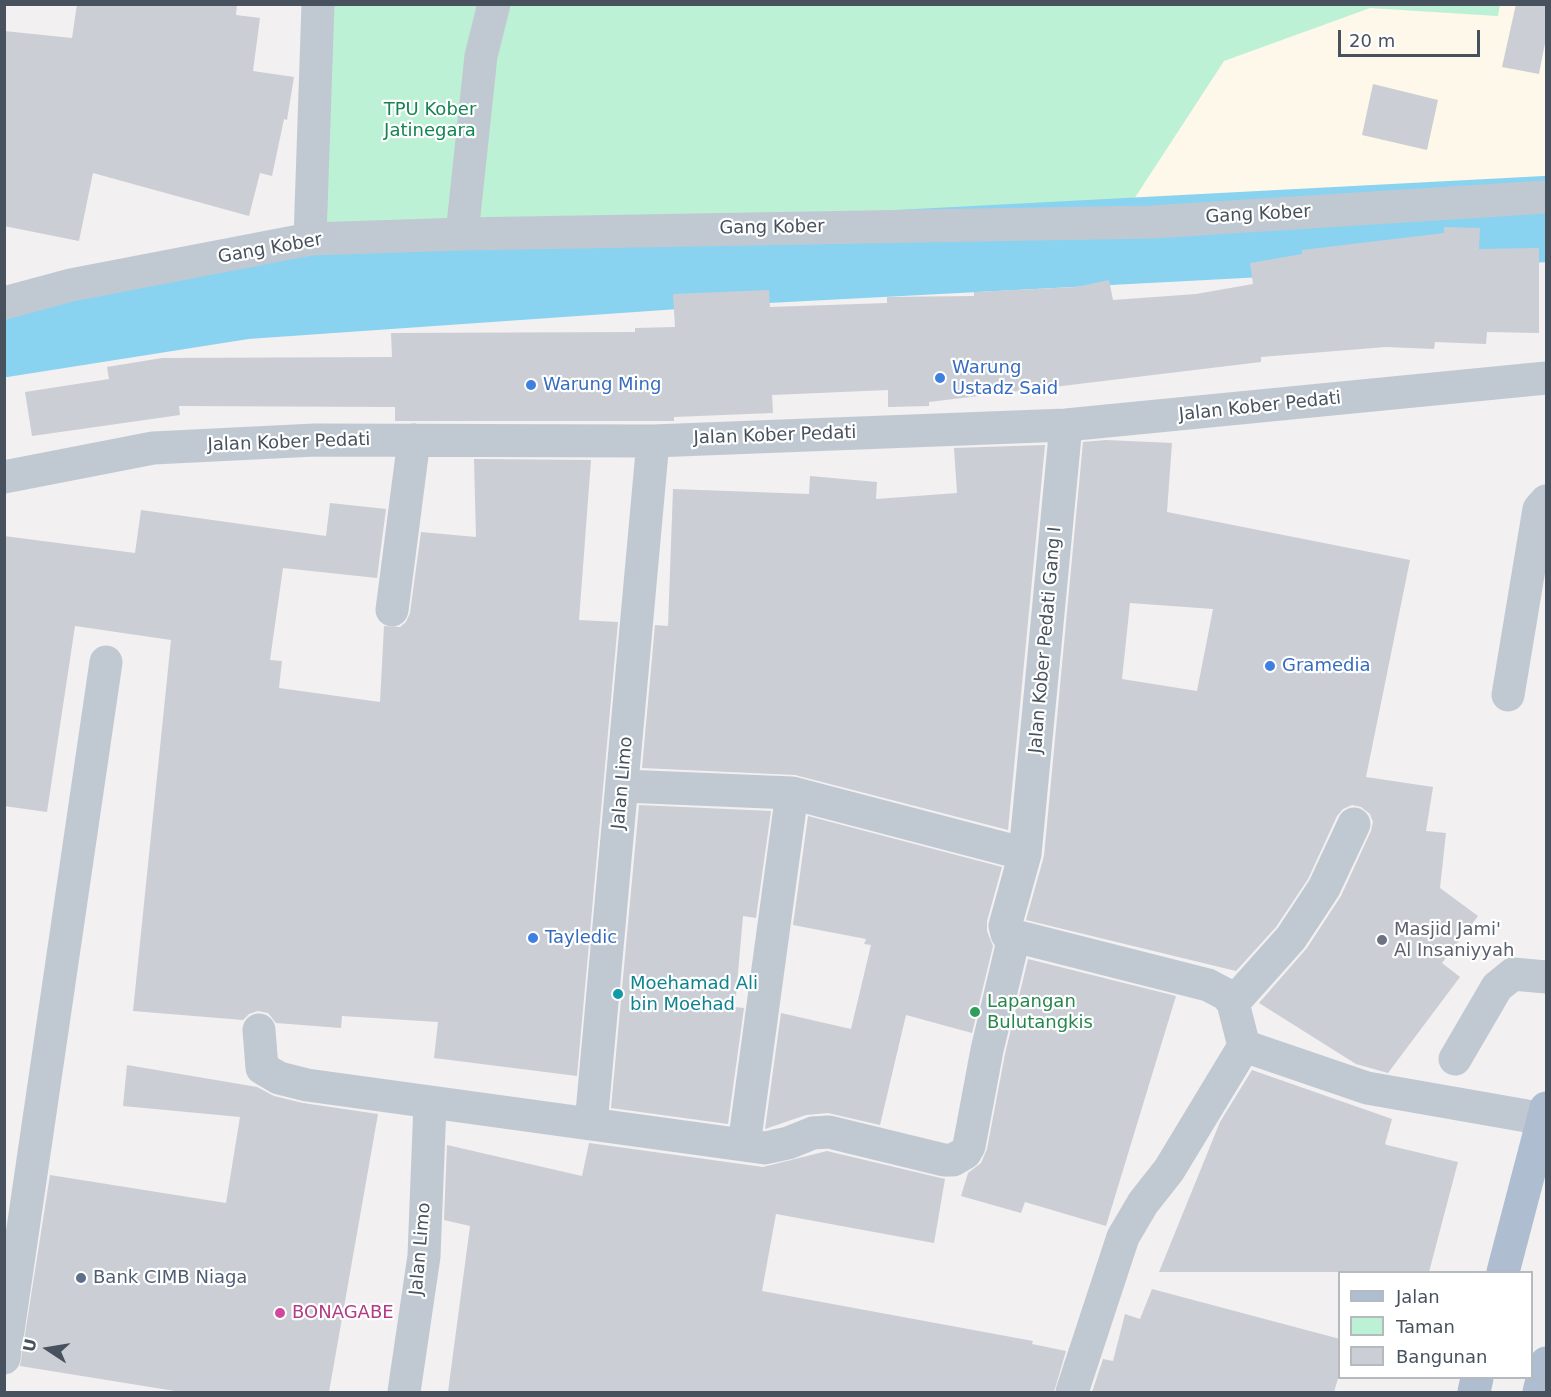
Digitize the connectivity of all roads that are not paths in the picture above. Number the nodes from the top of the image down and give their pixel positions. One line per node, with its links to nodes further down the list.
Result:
1 (318, 4): 5 (street)
2 (494, 4): 4 (street)
3 (1546, 197): 4 (street, Gang Kober)
4 (462, 234): 5 (street, Gang Kober)
5 (310, 239): 6 (street, Gang Kober)
6 (4, 303)
7 (1546, 378): 8 (street, Jalan Kober Pedati)
8 (1066, 425): 10 (street, Jalan Kober Pedati); 19 (street, Jalan Kober Pedati Gang I)
9 (414, 440): 10 (street, Jalan Kober Pedati); 11 (street, Jalan Kober Pedati); 13 (street)
10 (652, 441): 16 (street, Jalan Limo)
11 (4, 477)
12 (1546, 501): 15 (street)
13 (392, 610)
14 (106, 662): 31 (street)
15 (1508, 695)
16 (623, 786): 17 (street); 28 (street, Jalan Limo)
17 (792, 793): 19 (street); 29 (street)
18 (1354, 824): 22 (street)
19 (1025, 854): 20 (street, Jalan Kober Pedati Gang I)
20 (1014, 938): 22 (street); 29 (street)
21 (1546, 976): 25 (street)
22 (1233, 1004): 24 (street)
23 (259, 1030): 26 (street)
24 (1244, 1046): 27 (street); 34 (street)
25 (1455, 1059)
26 (429, 1104): 28 (street); 33 (street, Jalan Limo)
27 (1546, 1114): 30 (main road)
28 (591, 1124): 29 (street)
29 (744, 1145)
30 (1503, 1271)
31 (4, 1358)
32 (1546, 1363): 35 (main road)
33 (404, 1392)
34 (1072, 1392)
35 (1539, 1392)

